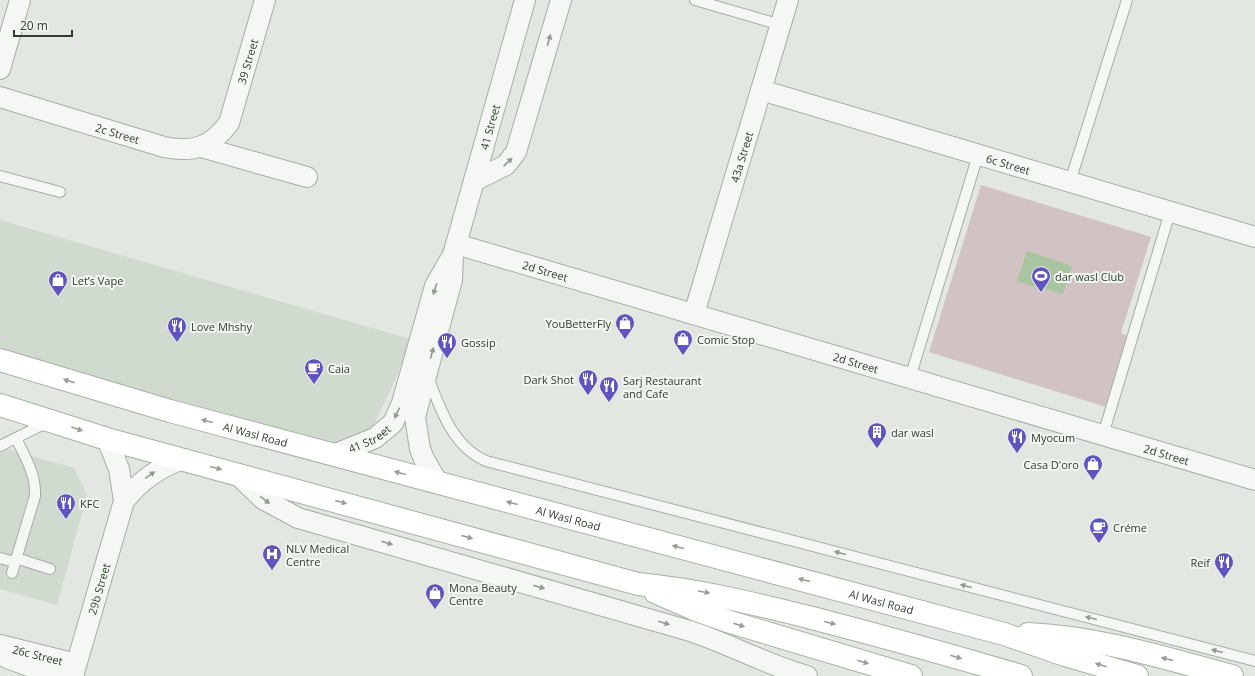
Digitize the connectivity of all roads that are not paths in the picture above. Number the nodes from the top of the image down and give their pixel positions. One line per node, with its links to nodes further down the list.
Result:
1 (20, 0): 9 (street)
2 (265, 0): 12 (street, 39 Street)
3 (525, 0): 17 (street, 41 Street)
4 (561, 0): 17 (street, one-way to 4)
5 (695, 0): 8 (lane)
6 (788, 0): 8 (street, 43a Street)
7 (1127, 0): 18 (lane)
8 (781, 25): 10 (street, 43a Street)
9 (0, 69)
10 (761, 90): 14 (street, 6c Street); 23 (street, 43a Street)
11 (1, 100): 13 (street, 2c Street)
12 (229, 123): 13 (street, 2c Street)
13 (201, 146): 16 (street)
14 (978, 154): 18 (street, 6c Street); 26 (lane)
15 (0, 176): 19 (lane)
16 (307, 177)
17 (474, 181): 22 (street, 41 Street)
18 (1070, 182): 20 (street, 6c Street)
19 (60, 192)
20 (1170, 212): 21 (street, 6c Street); 29 (lane)
21 (1255, 237)
22 (455, 249): 23 (street, 2d Street); 25 (street, 41 Street, one-way to 22); 33 (street, 41 Street, one-way to 33)
23 (694, 314): 26 (street, 2d Street)
24 (0, 360): 33 (main road, Al Wasl Road, one-way to 24)
25 (426, 374): 37 (street, 41 Street); 47 (lane, one-way to 25)
26 (910, 378): 29 (street, 2d Street)
27 (0, 405): 28 (main road)
28 (52, 420): 30 (lane); 31 (main road, one-way to 31)
29 (1103, 435): 36 (street, 2d Street)
30 (16, 438): 32 (lane); 40 (lane)
31 (107, 439): 34 (main road); 38 (street, 29b Street)
32 (0, 446)
33 (333, 455): 37 (main road, Al Wasl Road, one-way to 33)
34 (183, 459): 35 (main road, one-way to 35); 38 (street, 29b Street, one-way to 34)
35 (237, 474): 43 (main road, one-way to 43); 49 (street, one-way to 49)
36 (1255, 480)
37 (438, 483): 44 (main road, Al Wasl Road, one-way to 37)
38 (124, 501): 48 (street, 29b Street)
39 (0, 558): 40 (lane)
40 (16, 560): 41 (lane); 42 (lane)
41 (50, 569)
42 (12, 573)
43 (638, 584): 50 (main road, one-way to 50); 51 (main road, one-way to 51)
44 (1004, 634): 52 (main road, Al Wasl Road, one-way to 44); 53 (main road, one-way to 44)
45 (0, 645): 48 (street, 26c Street)
46 (0, 654): 48 (street, 26c Street)
47 (1255, 661)
48 (73, 673)
49 (808, 676)
50 (911, 676)
51 (1021, 676)
52 (1137, 676)
53 (1232, 676)

